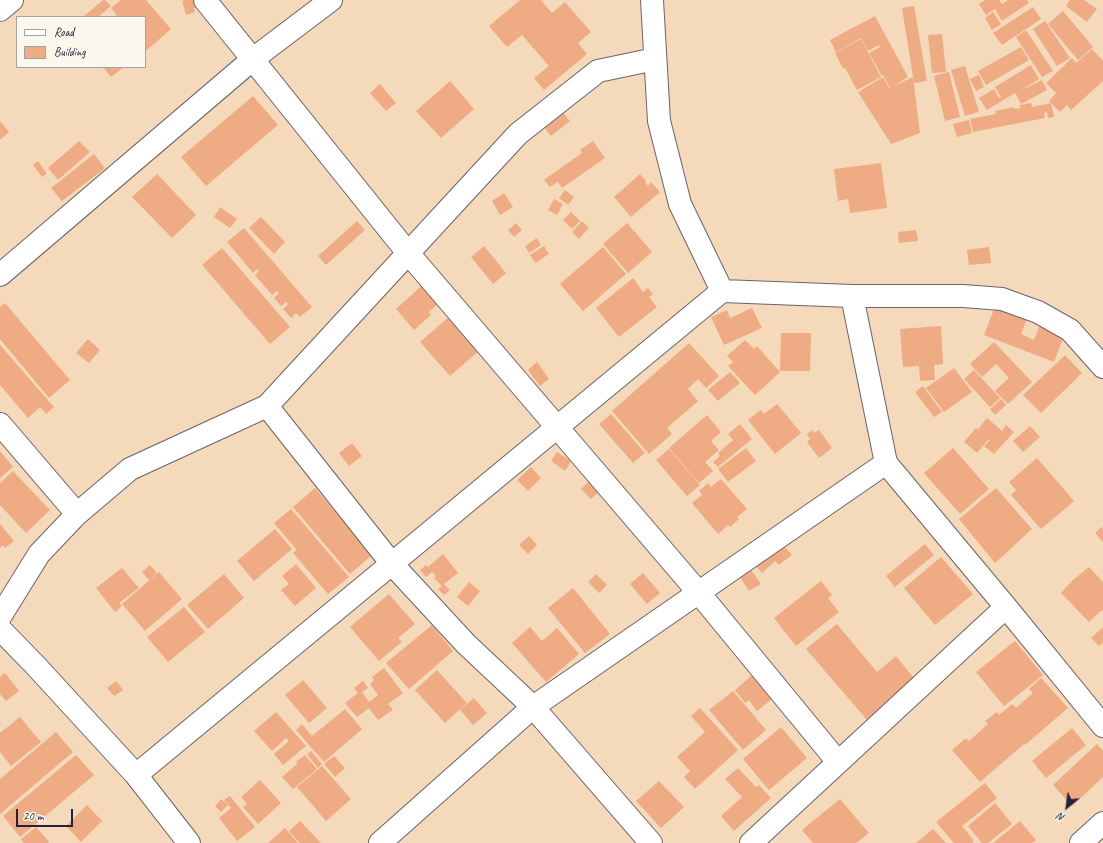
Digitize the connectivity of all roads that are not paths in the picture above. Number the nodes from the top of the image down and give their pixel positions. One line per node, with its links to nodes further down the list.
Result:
1 (12, 0): 5 (street)
2 (204, 0): 6 (street)
3 (332, 0): 6 (street)
4 (652, 0): 7 (street)
5 (0, 10)
6 (253, 59): 8 (street); 9 (street)
7 (655, 59): 8 (street); 10 (street)
8 (408, 253): 13 (street); 15 (street)
9 (0, 275)
10 (722, 291): 11 (street); 15 (street)
11 (852, 296): 12 (street); 16 (street)
12 (1103, 367)
13 (267, 406): 17 (street); 18 (street)
14 (0, 424): 17 (street)
15 (557, 427): 18 (street); 19 (street)
16 (886, 463): 19 (street); 20 (street)
17 (77, 514): 21 (street)
18 (392, 564): 23 (street); 26 (street)
19 (699, 593): 23 (street); 25 (street)
20 (1006, 607): 24 (street); 25 (street)
21 (0, 617)
22 (0, 629): 26 (street)
23 (534, 707): 29 (street); 30 (street)
24 (1103, 726)
25 (838, 762): 31 (street)
26 (136, 775): 28 (street)
27 (1103, 823): 32 (street)
28 (189, 843)
29 (380, 843)
30 (651, 843)
31 (751, 843)
32 (1081, 843)

